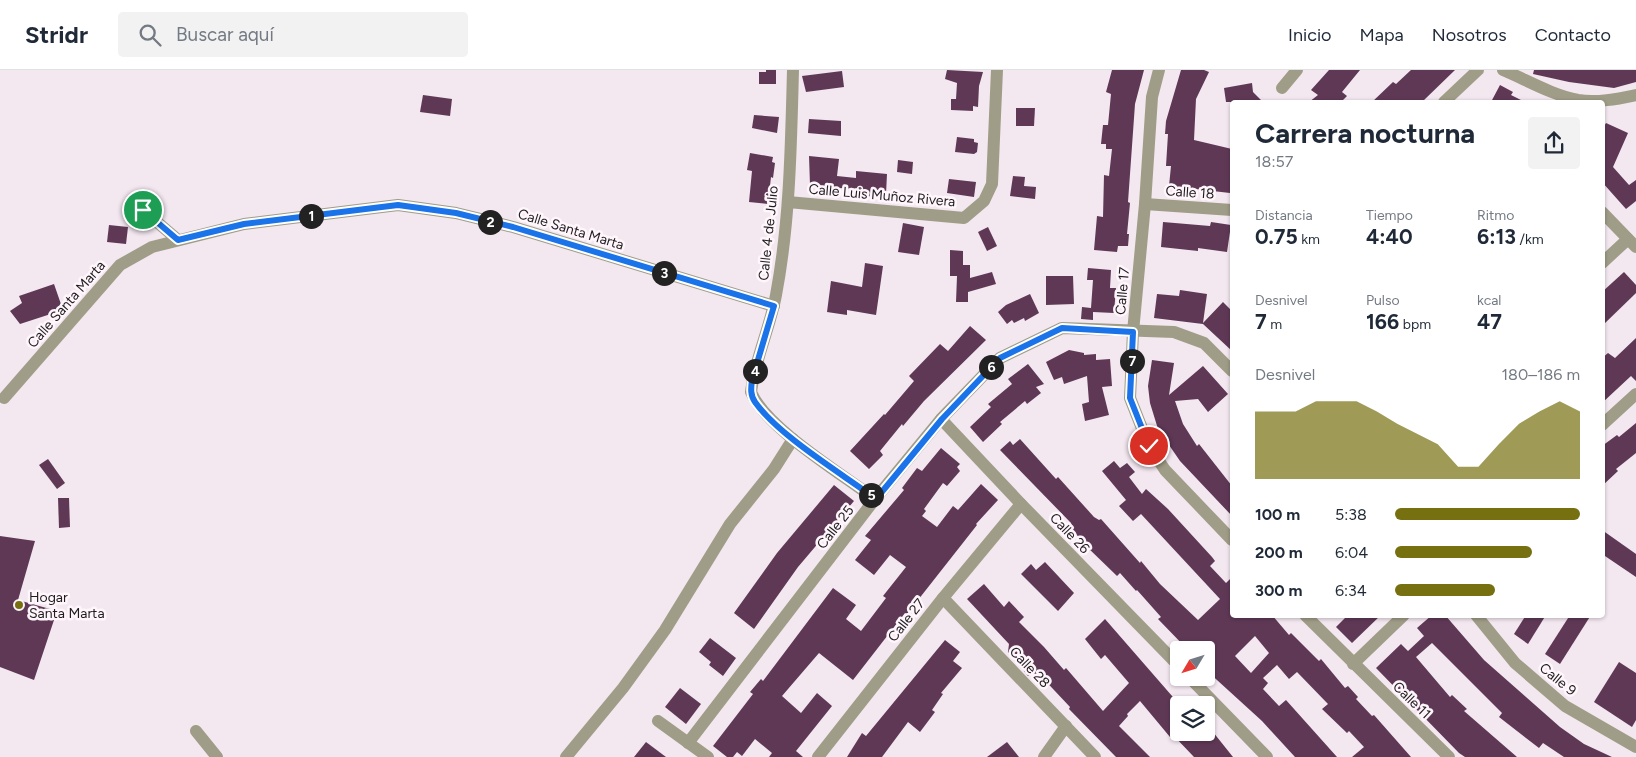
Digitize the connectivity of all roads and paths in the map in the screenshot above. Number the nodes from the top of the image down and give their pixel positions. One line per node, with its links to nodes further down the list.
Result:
1 (794, 70): 10 (street, Calle 4 de Julio)
2 (997, 70): 10 (street, Calle Luis Muñoz Rivera)
3 (1159, 70): 11 (street, Calle 17)
4 (1298, 70): 7 (street)
5 (1478, 70): 9 (street)
6 (1502, 70): 8 (street)
7 (1282, 88)
8 (1636, 95)
9 (1446, 100)
10 (788, 202): 18 (street, Calle 4 de Julio)
11 (1145, 204): 13 (street, Calle 18); 19 (street, Calle 17)
12 (143, 210): 15 (street)
13 (1230, 210)
14 (1605, 215): 16 (street)
15 (178, 240): 18 (street, Calle Santa Marta); 22 (street, Calle Santa Marta)
16 (1632, 243): 17 (street)
17 (1605, 261)
18 (774, 306): 25 (street, Calle 4 de Julio)
19 (1133, 332): 20 (street, Calle 25); 23 (street, Calle 25); 28 (street, Calle 17)
20 (1230, 369)
21 (1636, 394): 24 (street)
22 (4, 398)
23 (942, 419): 26 (street, Calle 25); 27 (street, Calle 26)
24 (1605, 422)
25 (793, 439): 26 (street); 42 (street)
26 (876, 499): 39 (street, Calle 25)
27 (1021, 504): 29 (street, Calle 27); 33 (street, Calle 26)
28 (1230, 538)
29 (943, 598): 37 (street, Calle 28); 44 (street, Calle 27)
30 (1308, 618): 34 (street)
31 (1401, 618): 34 (street)
32 (1478, 618): 40 (street, Calle 9)
33 (1170, 657)
34 (1354, 664): 48 (street, Calle 11)
35 (1198, 686): 47 (street)
36 (658, 722): 39 (street)
37 (1066, 726): 45 (street); 46 (street, Calle 28)
38 (196, 731): 41 (street)
39 (688, 743): 43 (street)
40 (1636, 747)
41 (217, 757)
42 (566, 757)
43 (708, 757)
44 (818, 757)
45 (1044, 757)
46 (1095, 757)
47 (1267, 757)
48 (1449, 757)

